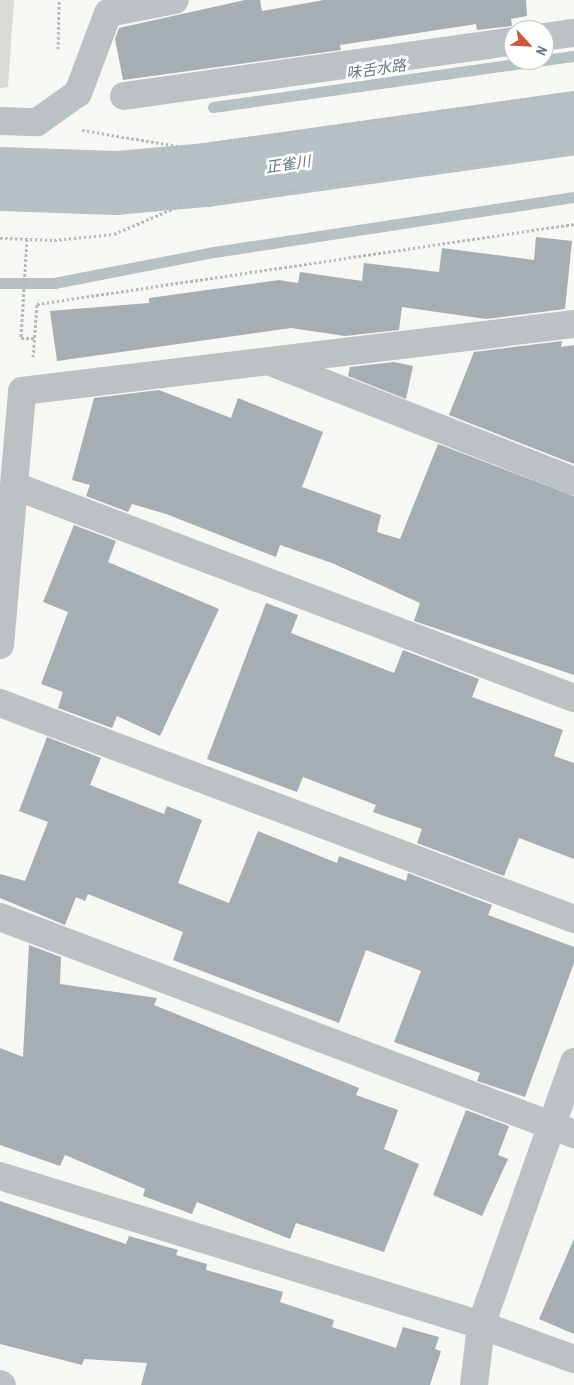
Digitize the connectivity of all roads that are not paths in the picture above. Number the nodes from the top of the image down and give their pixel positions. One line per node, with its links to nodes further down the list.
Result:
1 (175, 0): 6 (street)
2 (574, 33): 3 (street)
3 (554, 36)
4 (504, 42): 5 (street)
5 (124, 96)
6 (0, 121)
7 (574, 324): 8 (street)
8 (270, 362): 9 (street); 10 (street)
9 (574, 481)
10 (15, 486): 11 (street); 12 (street)
11 (0, 645)
12 (574, 698)
13 (0, 703): 15 (street)
14 (0, 917): 17 (street)
15 (574, 919)
16 (574, 1062): 17 (street)
17 (562, 1130): 19 (street)
18 (0, 1176): 19 (street)
19 (481, 1325): 20 (street); 21 (street)
20 (574, 1360)
21 (474, 1385)

